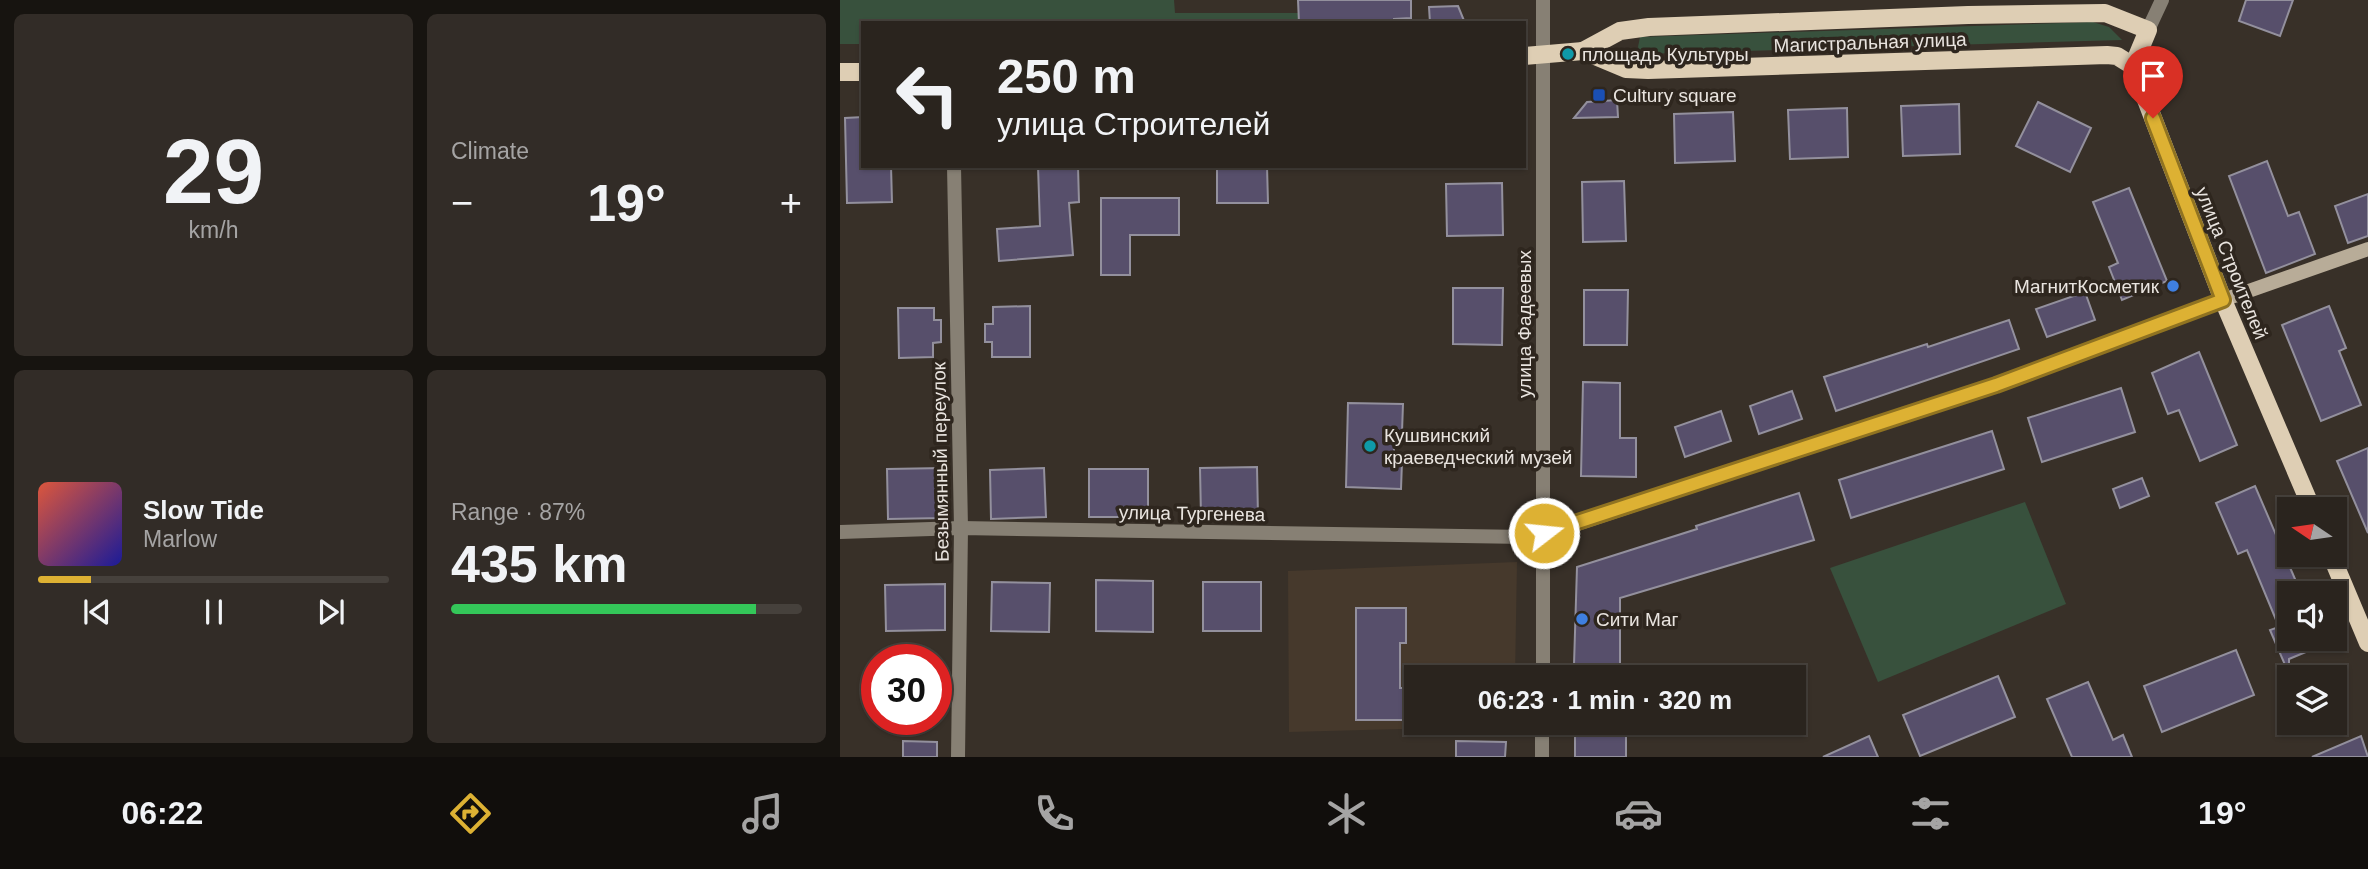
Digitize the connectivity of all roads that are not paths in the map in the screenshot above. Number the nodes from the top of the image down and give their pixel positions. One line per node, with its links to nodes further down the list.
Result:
1 (1543, 0): 5 (street)
2 (2162, 0): 3 (street)
3 (2148, 30): 4 (main road, Магистральная улица); 7 (main road)
4 (1583, 51): 5 (main road, Магистральная улица); 7 (main road, Магистральная улица)
5 (1545, 54): 6 (main road, Магистральная улица); 16 (street, улица Фадеевых)
6 (1526, 56)
7 (2133, 66): 12 (main road, улица Строителей)
8 (840, 72): 9 (main road)
9 (861, 72)
10 (954, 168): 14 (street, Безымянный переулок)
11 (2368, 249): 12 (street)
12 (2223, 300): 13 (main road, улица Строителей); 16 (street, улица Тургенева)
13 (2307, 497)
14 (961, 528): 15 (street, улица Тургенева); 16 (street, улица Тургенева); 21 (street, Безымянный переулок)
15 (840, 532)
16 (1544, 533): 19 (street, улица Фадеевых)
17 (2336, 567): 18 (main road)
18 (2368, 643)
19 (1543, 665)
20 (1542, 735): 22 (street)
21 (958, 757)
22 (1542, 757)

